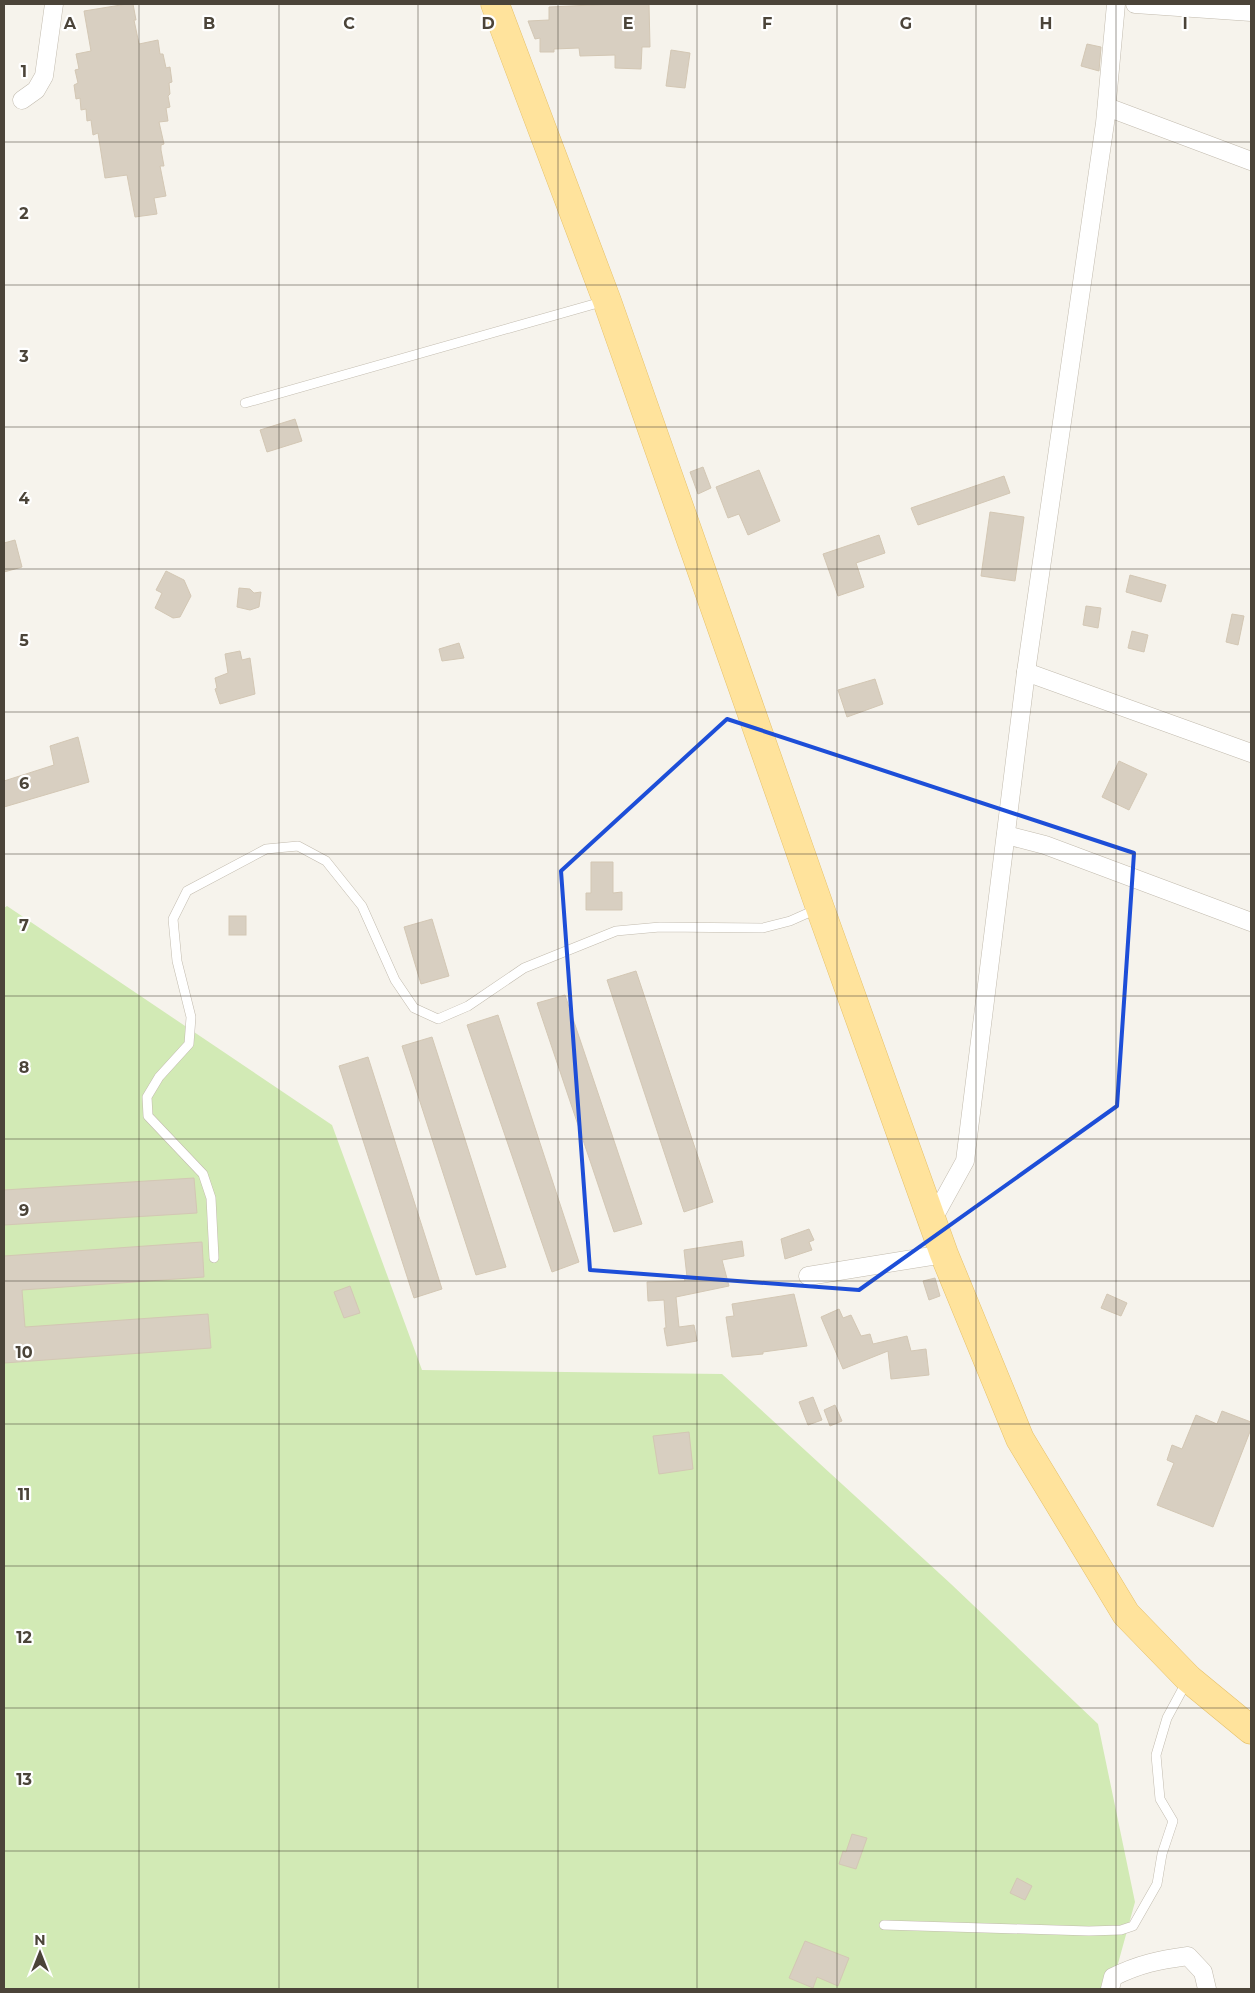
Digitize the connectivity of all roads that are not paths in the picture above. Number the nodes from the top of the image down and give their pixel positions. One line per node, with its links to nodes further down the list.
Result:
1 (54, 4): 6 (street)
2 (495, 4): 9 (main road)
3 (1116, 4): 7 (street)
4 (1135, 4): 5 (street)
5 (1251, 12)
6 (22, 100)
7 (1107, 107): 8 (street); 11 (street)
8 (1251, 161)
9 (608, 301): 10 (lane); 14 (main road)
10 (245, 403)
11 (1026, 672): 12 (street); 13 (street)
12 (1251, 753)
13 (1006, 835): 15 (street); 16 (street)
14 (820, 908): 16 (main road); 18 (lane)
15 (1251, 922)
16 (932, 1219): 17 (main road)
17 (944, 1254): 19 (street); 20 (main road)
18 (214, 1258)
19 (808, 1276)
20 (1189, 1679): 21 (main road); 22 (lane)
21 (1251, 1730)
22 (884, 1925)
23 (1110, 1989): 24 (street)
24 (1207, 1989)

